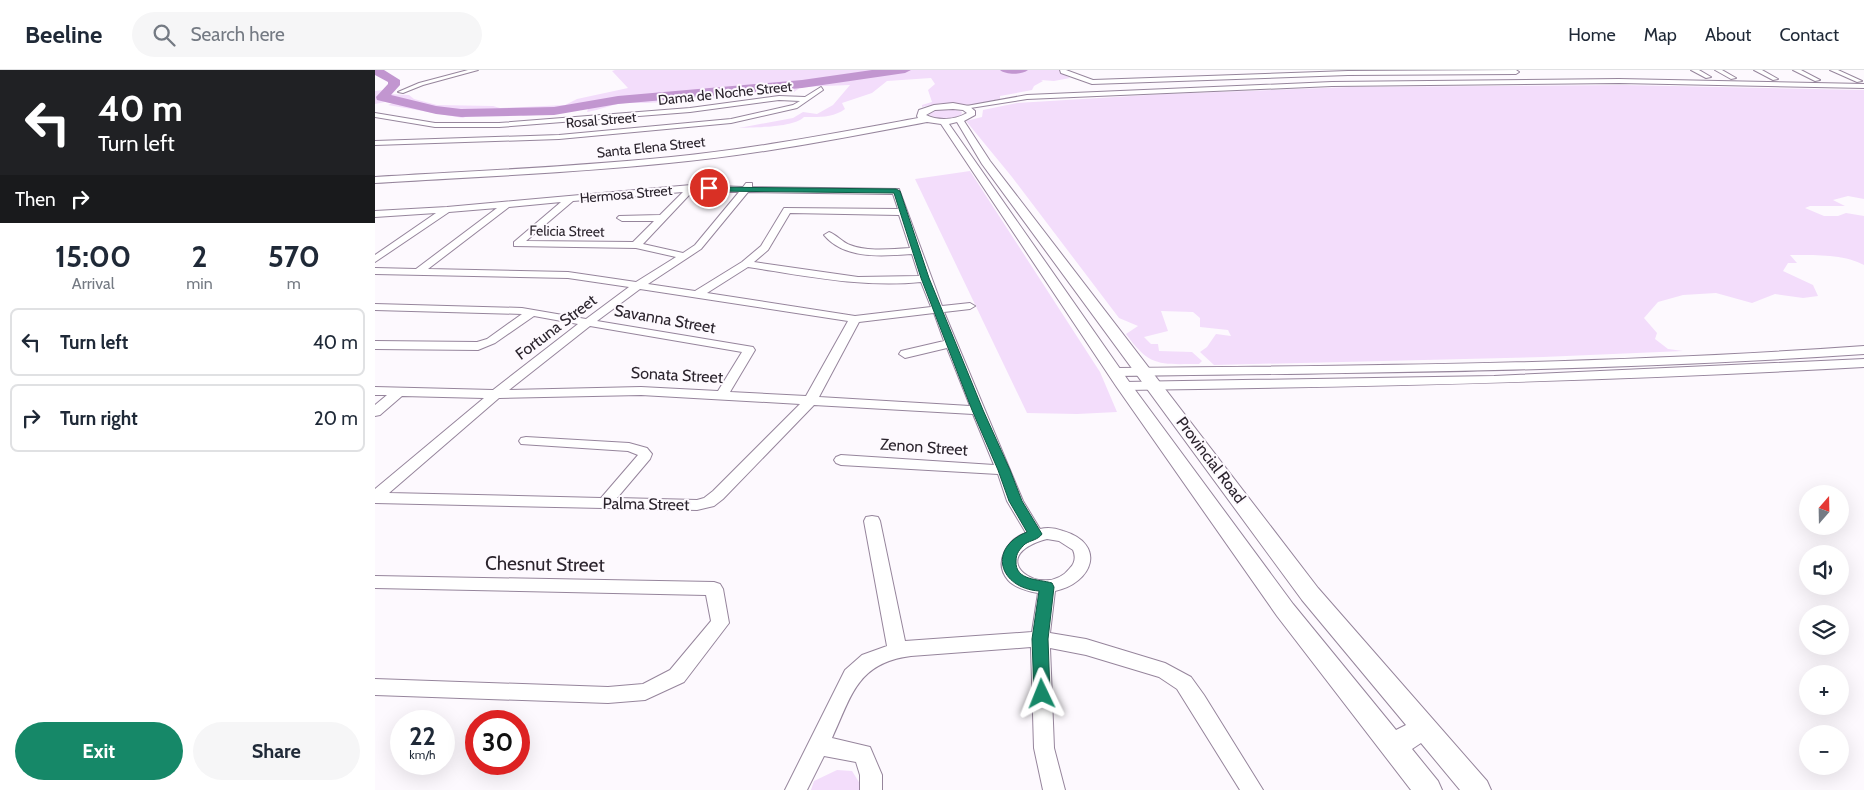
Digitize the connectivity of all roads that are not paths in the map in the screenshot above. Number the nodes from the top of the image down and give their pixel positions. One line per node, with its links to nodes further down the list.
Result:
1 (475, 70): 26 (street)
2 (1063, 70): 20 (street)
3 (1166, 70): 20 (street)
4 (1483, 70): 11 (street); 12 (street)
5 (1694, 70): 18 (street)
6 (1718, 70): 19 (street)
7 (1757, 70): 21 (street)
8 (1796, 70): 22 (street)
9 (1833, 70): 24 (street)
10 (1347, 71): 11 (street); 14 (street)
11 (1384, 71)
12 (1512, 71): 23 (street); 23 (street)
13 (1274, 72): 14 (street); 16 (street)
14 (1309, 72)
15 (1208, 73): 16 (street); 20 (street)
16 (1249, 73)
17 (1549, 75): 18 (street)
18 (1708, 77): 19 (street)
19 (1733, 78): 21 (street)
20 (1165, 79)
21 (1775, 79): 22 (street)
22 (1817, 80): 24 (street)
23 (1526, 82): 24 (street); 29 (street)
24 (1863, 84)
25 (821, 89): 27 (street, Rosal Street)
26 (401, 92)
27 (808, 99): 31 (street, Dama de Noche Street); 37 (street, Rosal Street)
28 (627, 105): 31 (street)
29 (964, 112): 32 (street); 35 (street); 61 (street, Provincial Road)
30 (375, 116): 33 (street, Dama de Noche Street)
31 (619, 116): 34 (street, Dama de Noche Street)
32 (924, 118): 35 (street); 39 (street, Santa Elena Street); 40 (street, Santa Elena Street)
33 (397, 120): 34 (street, Dama de Noche Street); 36 (street)
34 (573, 120): 37 (street)
35 (943, 121): 62 (street, Provincial Road)
36 (384, 124)
37 (559, 137): 38 (street, Rosal Street)
38 (375, 143)
39 (375, 175)
40 (375, 180)
41 (749, 185): 42 (street, Hermosa Street); 46 (street, Hermosa Street); 53 (street, Fortuna Street)
42 (691, 188): 43 (street, Hermosa Street); 49 (street)
43 (570, 199): 44 (street, Hermosa Street); 51 (street, Felicia Street)
44 (505, 205): 45 (street, Hermosa Street); 57 (street)
45 (447, 210): 47 (street, Hermosa Street); 54 (street)
46 (902, 212): 52 (street, Hermosa Street); 55 (street)
47 (375, 214)
48 (622, 218): 49 (street)
49 (663, 218): 51 (street)
50 (829, 235): 52 (street)
51 (636, 245): 53 (street, Felicia Street)
52 (916, 251): 58 (street, Hermosa Street)
53 (685, 256): 59 (street, Fortuna Street)
54 (375, 259)
55 (747, 264): 58 (street); 60 (street)
56 (375, 271): 57 (street)
57 (418, 272): 59 (street)
58 (925, 278): 65 (street, Hermosa Street)
59 (639, 285): 60 (street); 68 (street, Fortuna Street)
60 (698, 294): 67 (street)
61 (1086, 295): 62 (street); 77 (street, Provincial Road)
62 (1063, 299): 76 (street, Provincial Road)
63 (970, 306): 65 (street)
64 (375, 307): 66 (street, Savanna Street)
65 (937, 309): 67 (street); 69 (street, Hermosa Street)
66 (533, 312): 68 (street, Savanna Street); 70 (street)
67 (855, 319): 85 (street, Palma Street)
68 (588, 322): 83 (street, Fortuna Street); 84 (street, Savanna Street)
69 (951, 343): 71 (street); 86 (street, Hermosa Street)
70 (375, 345)
71 (905, 354)
72 (1863, 354): 73 (street); 78 (street)
73 (1539, 365): 75 (street); 78 (street)
74 (1205, 371): 75 (street); 77 (street); 79 (street)
75 (1239, 371): 80 (street)
76 (1120, 379): 77 (street); 102 (street, Provincial Road)
77 (1149, 379): 79 (street); 100 (street, Provincial Road)
78 (1549, 379): 80 (street)
79 (1208, 385): 80 (street)
80 (1243, 385)
81 (375, 391): 82 (street, Sonata Street)
82 (401, 391): 83 (street, Sonata Street); 87 (street)
83 (496, 394): 84 (street, Sonata Street); 91 (street, Fortuna Street)
84 (722, 395): 85 (street, Sonata Street)
85 (811, 400): 86 (street, Sonata Street); 92 (street, Palma Street)
86 (978, 410): 90 (street, Hermosa Street)
87 (375, 412)
88 (526, 441): 92 (street)
89 (841, 460): 90 (street, Zenon Street)
90 (1004, 470): 94 (street, Hermosa Street)
91 (375, 497): 92 (street, Palma Street)
92 (605, 503)
93 (873, 521): 98 (street)
94 (1035, 534): 96 (street); 96 (street)
95 (375, 582): 99 (street, Chesnut Street)
96 (1047, 587): 97 (street)
97 (1040, 639): 98 (street); 105 (street); 106 (street)
98 (897, 650): 101 (street)
99 (375, 687)
100 (1424, 728): 102 (street); 108 (street, Provincial Road)
101 (818, 744): 103 (street); 104 (street)
102 (1393, 746): 107 (street, Provincial Road)
103 (796, 790)
104 (871, 790)
105 (1054, 790)
106 (1252, 790)
107 (1428, 790)
108 (1477, 790)

